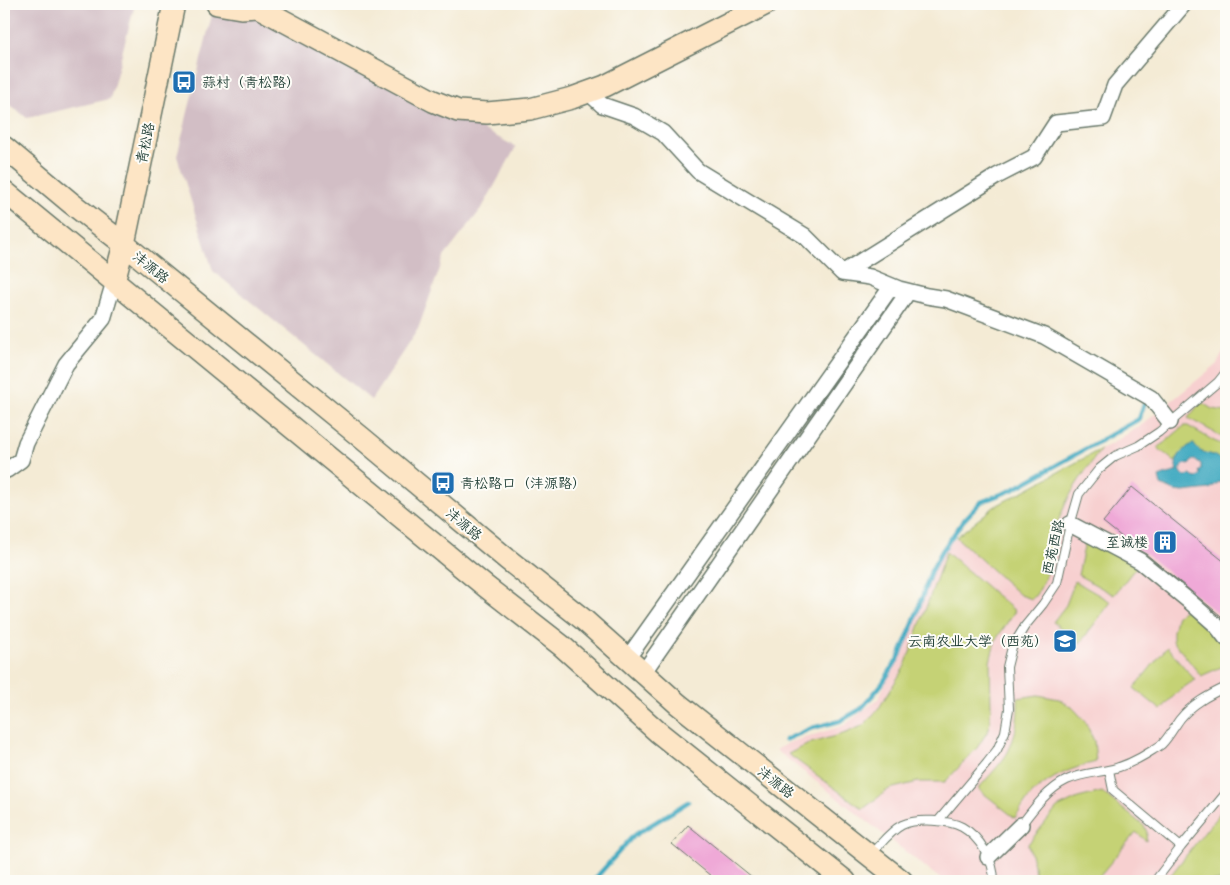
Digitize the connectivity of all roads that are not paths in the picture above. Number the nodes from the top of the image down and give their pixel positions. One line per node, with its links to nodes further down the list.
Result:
1 (174, 4): 8 (main road, 青松路)
2 (217, 4): 5 (main road)
3 (766, 4): 5 (main road)
4 (1184, 4): 9 (street)
5 (588, 92): 9 (street)
6 (4, 147): 8 (main road, 沣源路)
7 (4, 192): 10 (main road)
8 (124, 244): 10 (main road, 青松路); 16 (main road, 沣源路)
9 (842, 273): 11 (street)
10 (114, 282): 14 (street); 18 (main road)
11 (899, 289): 13 (street); 19 (street); 19 (street)
12 (1226, 372): 13 (lane, 西苑西路)
13 (1170, 422): 15 (lane, 西苑西路)
14 (4, 469)
15 (1070, 524): 17 (street); 24 (lane, 西苑西路)
16 (584, 620): 18 (main road); 19 (main road, 沣源路)
17 (1226, 638)
18 (562, 646): 21 (main road)
19 (635, 666): 21 (main road); 27 (main road, 沣源路)
20 (1226, 687): 22 (lane)
21 (613, 692): 29 (main road)
22 (1109, 770): 25 (lane); 26 (lane)
23 (1226, 793): 26 (lane)
24 (938, 821): 27 (lane); 28 (lane)
25 (1022, 825): 28 (street)
26 (1181, 847): 32 (lane)
27 (870, 855): 30 (main road, 沣源路)
28 (988, 857): 31 (lane)
29 (845, 881)
30 (902, 881)
31 (994, 881)
32 (1155, 881)

